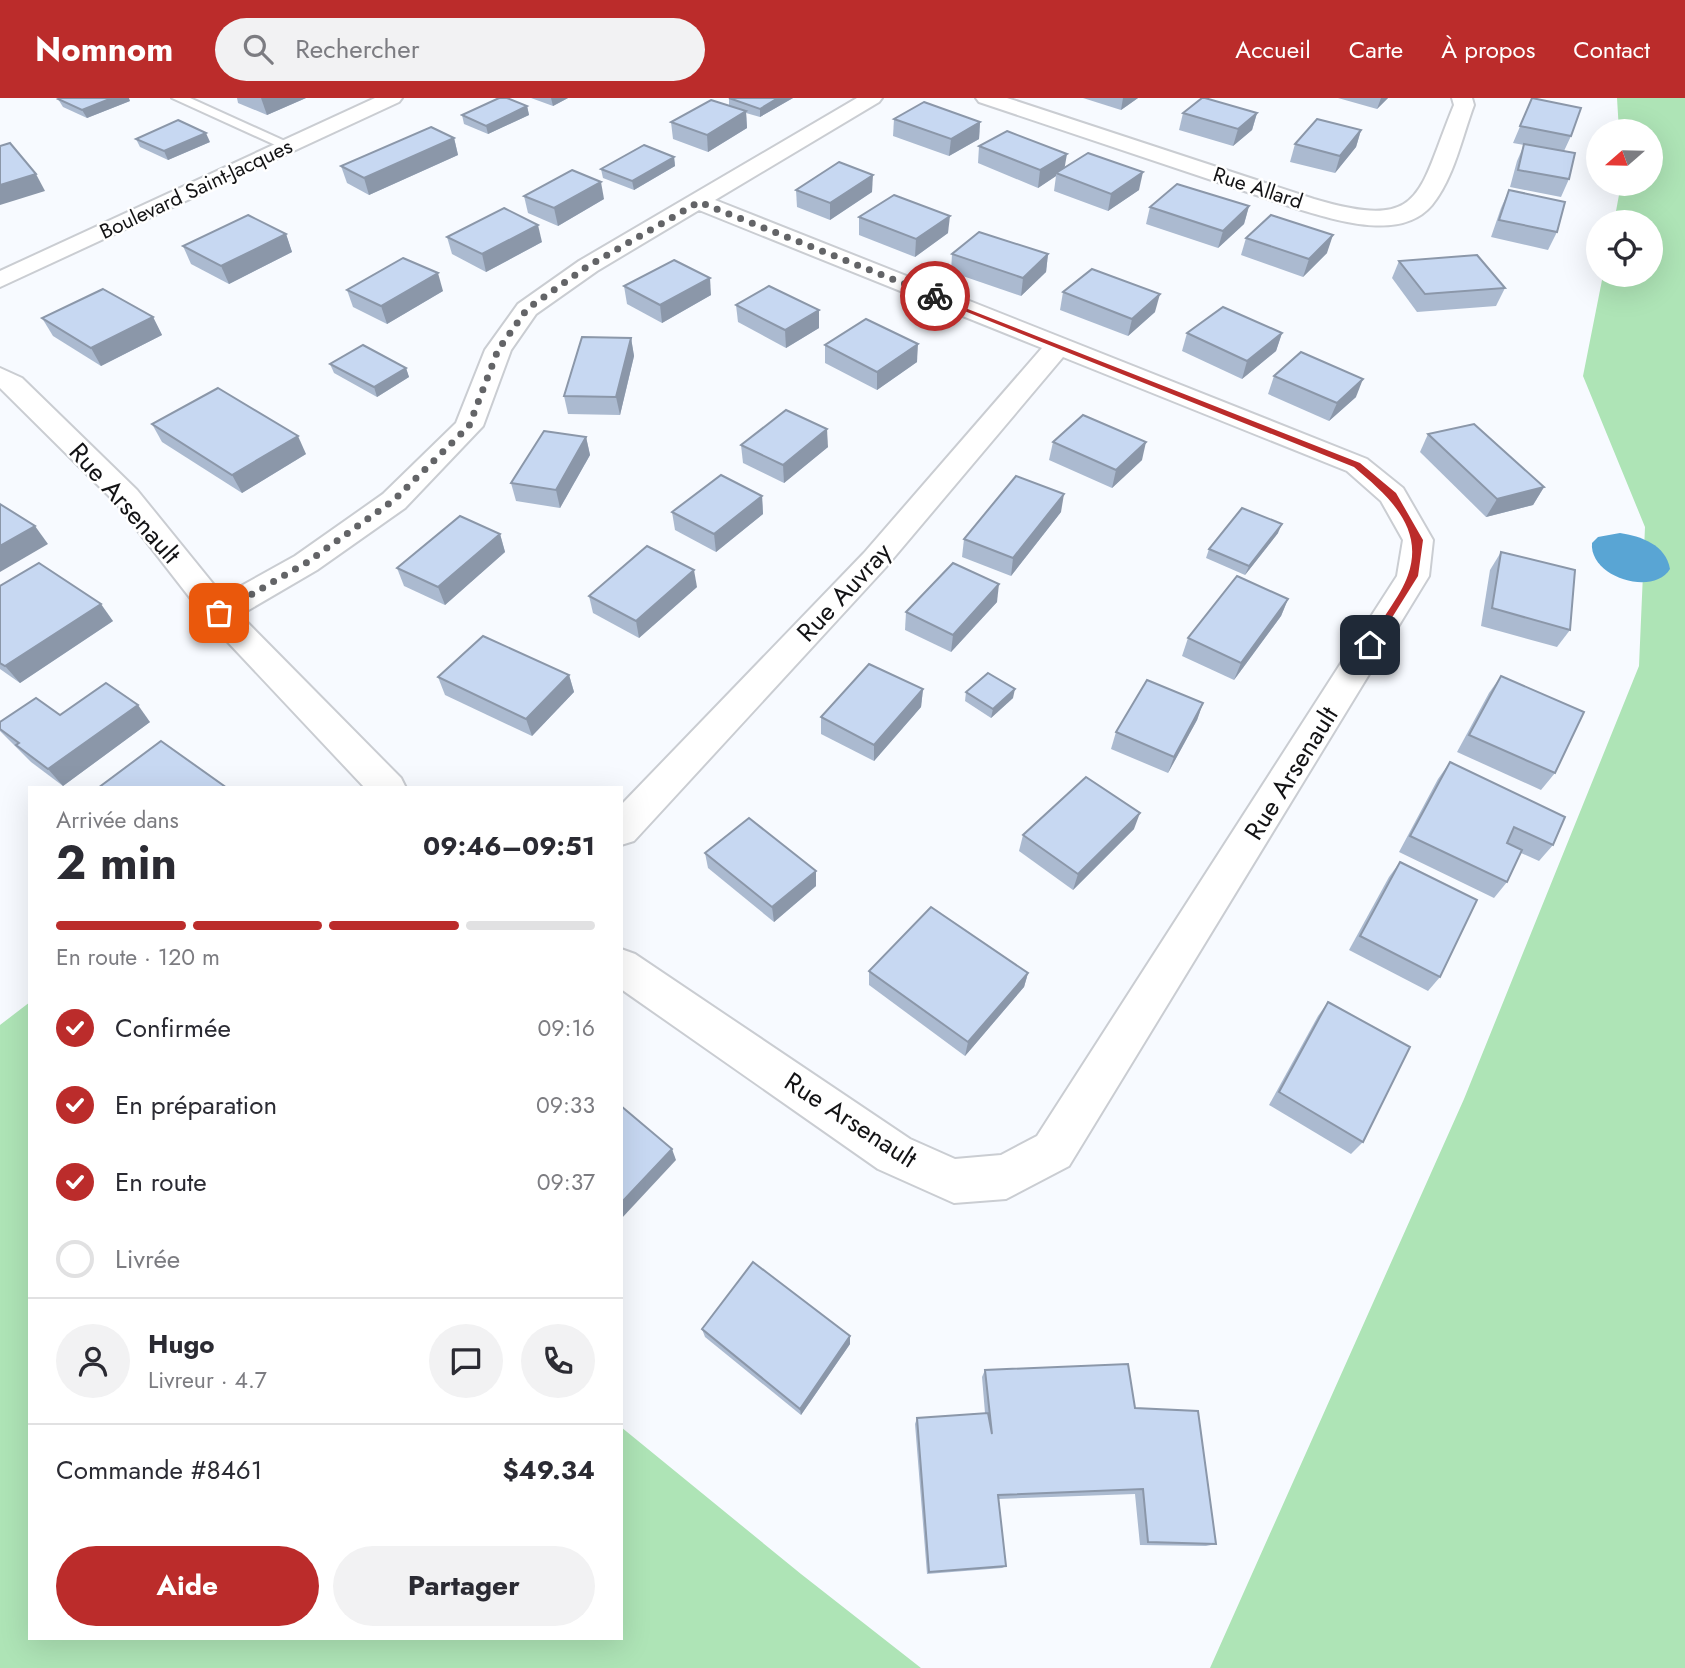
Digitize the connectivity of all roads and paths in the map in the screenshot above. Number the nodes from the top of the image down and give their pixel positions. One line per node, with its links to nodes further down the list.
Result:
1 (179, 98): 6 (lane)
2 (392, 98): 6 (street, Boulevard Saint-Jacques)
3 (872, 98): 7 (street)
4 (986, 98): 5 (street, Rue Allard)
5 (1462, 98)
6 (289, 146): 8 (street, Boulevard Saint-Jacques)
7 (699, 202): 9 (street, Rue Arsenault); 11 (street)
8 (0, 280)
9 (1058, 345): 13 (street, Rue Auvray); 14 (street, Rue Arsenault)
10 (0, 376): 11 (street, Rue Arsenault)
11 (219, 613): 12 (street, Rue Arsenault)
12 (386, 786)
13 (623, 828)
14 (623, 967)

